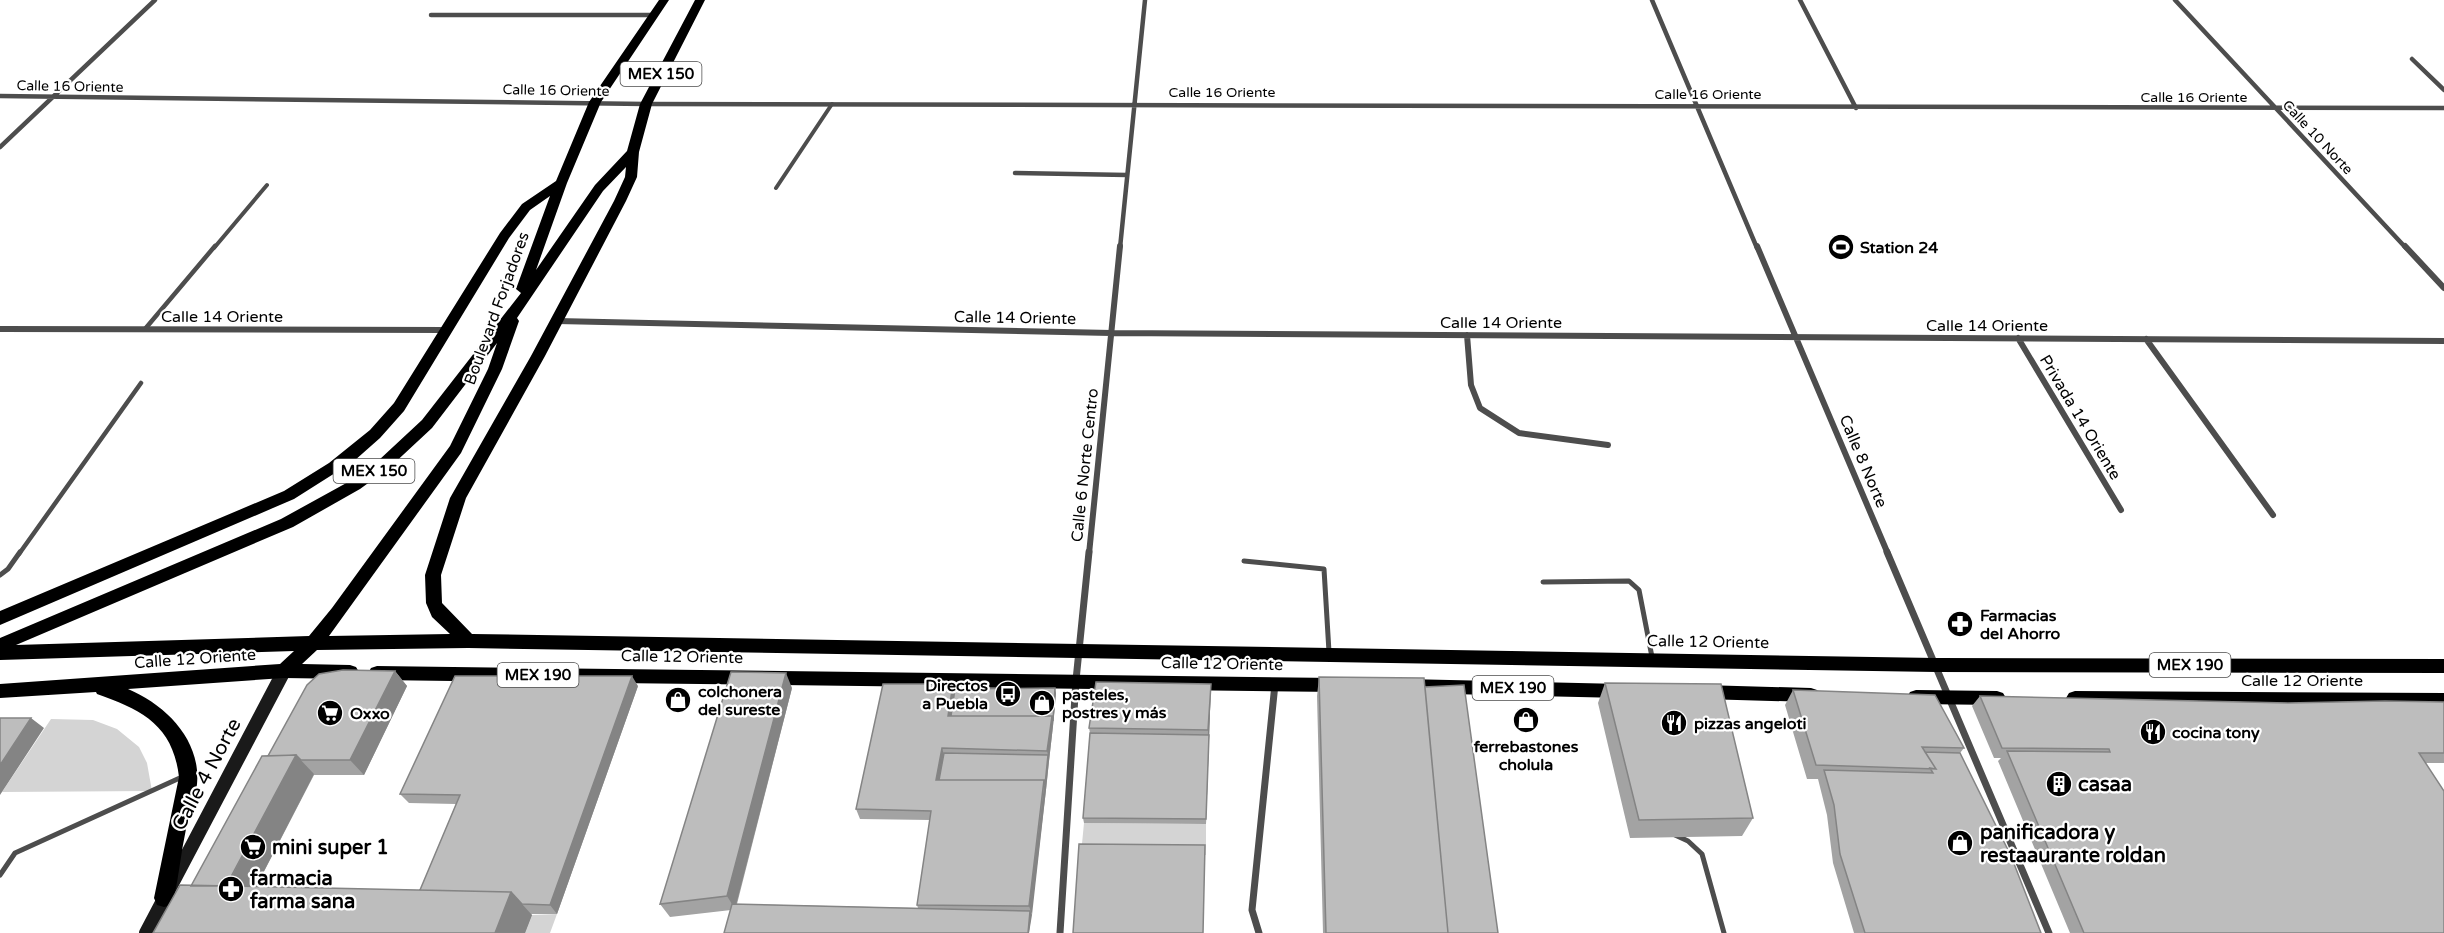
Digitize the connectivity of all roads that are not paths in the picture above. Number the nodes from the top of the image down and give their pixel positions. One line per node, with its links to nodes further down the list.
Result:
1 (155, 0): 13 (street)
2 (664, 0): 9 (main road, Boulevard Forjadores / MEX 150)
3 (699, 0): 15 (main road, MEX 150)
4 (1145, 0): 17 (street, Calle 6 Norte Centro)
5 (1652, 0): 18 (street, Calle 8 Norte)
6 (1800, 0): 19 (street)
7 (2175, 0): 21 (street, Calle 10 Norte)
8 (431, 15): 9 (street)
9 (655, 15): 14 (main road, Boulevard Forjadores / MEX 150)
10 (2412, 59): 11 (street)
11 (2443, 88)
12 (0, 96): 13 (street, Calle 16 Oriente)
13 (52, 98): 14 (street, Calle 16 Oriente); 22 (street)
14 (595, 102): 15 (street, Calle 16 Oriente); 26 (main road, Boulevard Forjadores / MEX 150)
15 (646, 104): 16 (street, Calle 16 Oriente); 23 (main road, MEX 150)
16 (832, 104): 17 (street, Calle 16 Oriente); 28 (lane)
17 (1135, 104): 18 (street, Calle 16 Oriente); 25 (street, Calle 6 Norte Centro)
18 (1697, 106): 19 (street, Calle 16 Oriente); 37 (street, Calle 8 Norte)
19 (1856, 108): 21 (street, Calle 16 Oriente)
20 (2444, 108): 21 (street, Calle 16 Oriente)
21 (2276, 109): 29 (street, Calle 10 Norte)
22 (0, 147)
23 (633, 152): 30 (main road, MEX 150); 31 (main road)
24 (1015, 173): 25 (street)
25 (1127, 174): 35 (street, Calle 6 Norte Centro)
26 (561, 183): 30 (main road, Boulevard Forjadores); 34 (main road, MEX 150)
27 (267, 185): 33 (lane)
28 (776, 188)
29 (2444, 288)
30 (515, 311): 50 (main road, Boulevard Forjadores); 51 (main road, MEX 150)
31 (557, 321): 35 (street, Calle 14 Oriente); 49 (main road)
32 (0, 329): 33 (street, Calle 14 Oriente)
33 (144, 329): 34 (street, Calle 14 Oriente)
34 (445, 330): 48 (main road, MEX 150)
35 (1111, 333): 36 (street, Calle 14 Oriente); 52 (street, Calle 6 Norte Centro)
36 (1467, 335): 37 (street, Calle 14 Oriente); 42 (street)
37 (1796, 337): 38 (street, Calle 14 Oriente); 56 (street, Calle 8 Norte)
38 (2018, 338): 39 (street, Calle 14 Oriente); 43 (street, Privada 14 Oriente)
39 (2146, 339): 40 (street, Calle 14 Oriente); 44 (street)
40 (2444, 341)
41 (141, 383): 46 (lane)
42 (1608, 445)
43 (2121, 510)
44 (2273, 514)
45 (1244, 561): 54 (lane)
46 (0, 575)
47 (1543, 582): 55 (lane)
48 (0, 618)
49 (468, 641): 50 (main road, Calle 12 Oriente / MEX 190); 52 (main road, Calle 12 Oriente / MEX 190)
50 (313, 643): 53 (main road, Calle 12 Oriente / MEX 190); 58 (main road, Calle 4 Norte)
51 (0, 645)
52 (1079, 650): 54 (main road, Calle 12 Oriente / MEX 190); 59 (street, Calle 6 Norte Centro)
53 (0, 653)
54 (1329, 654): 55 (main road, Calle 12 Oriente / MEX 190)
55 (1652, 660): 56 (main road, Calle 12 Oriente / MEX 190)
56 (1936, 665): 57 (main road, Calle 12 Oriente / MEX 190); 69 (street, Calle 8 Norte)
57 (2444, 666)
58 (284, 671): 59 (main road, Calle 12 Oriente / MEX 190); 61 (main road, Calle 12 Oriente / MEX 190); 76 (main road, Calle 4 Norte)
59 (1077, 680): 60 (main road, Calle 12 Oriente / MEX 190); 78 (street, Calle 6 Norte Centro)
60 (1275, 684): 62 (main road, Calle 12 Oriente / MEX 190); 79 (street)
61 (85, 685): 64 (main road, Calle 12 Oriente / MEX 190); 73 (main road)
62 (1357, 686)
63 (1392, 686): 65 (main road, MEX 190)
64 (0, 691)
65 (1639, 691)
66 (1686, 692): 67 (main road)
67 (1830, 695)
68 (1901, 697): 69 (main road)
69 (1949, 698): 70 (main road); 81 (street, Calle 8 Norte)
70 (2020, 698)
71 (2055, 698): 72 (main road, Calle 12 Oriente / MEX 190)
72 (2444, 700)
73 (188, 775): 75 (lane); 76 (main road)
74 (1669, 833): 80 (lane)
75 (0, 875)
76 (164, 898): 77 (main road, Calle 4 Norte)
77 (147, 933)
78 (1060, 933)
79 (1259, 933)
80 (1724, 933)
81 (2049, 933)

